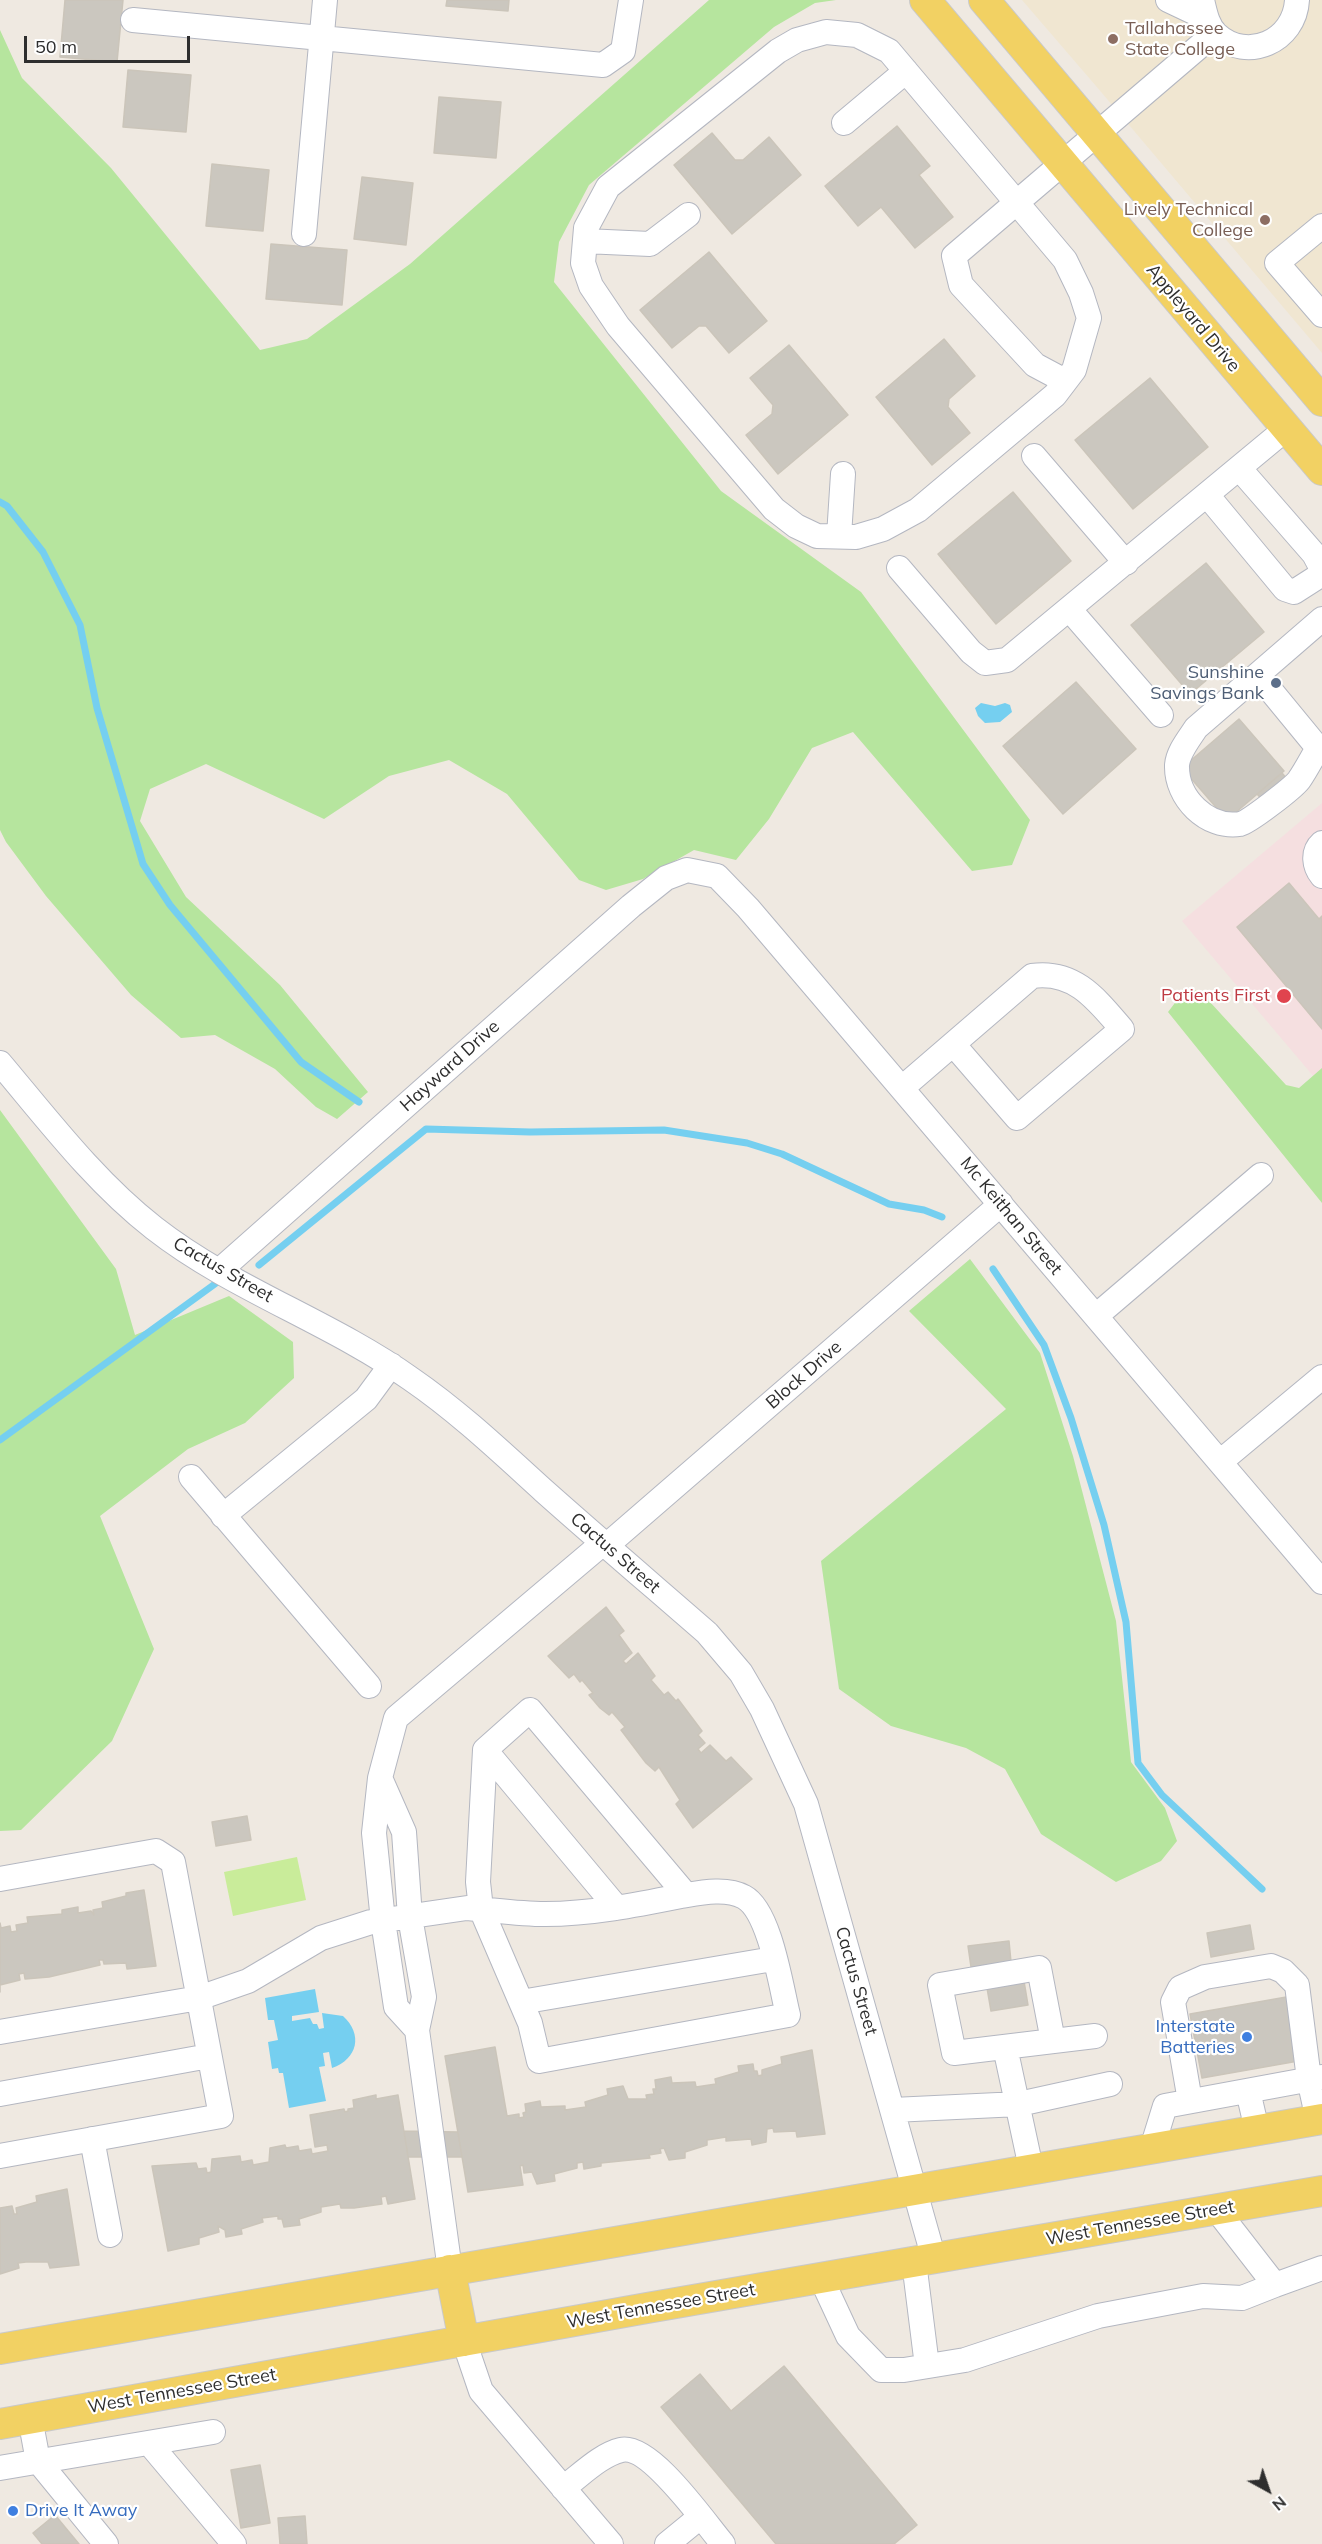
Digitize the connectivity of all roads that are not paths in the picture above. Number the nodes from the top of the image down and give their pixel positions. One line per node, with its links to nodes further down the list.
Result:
1 (325, 0): 9 (street)
2 (631, 0): 9 (street)
3 (925, 0): 13 (main road, Appleyard Drive)
4 (984, 0): 12 (main road)
5 (1168, 0): 7 (street)
6 (1297, 0): 7 (street)
7 (1208, 17): 12 (street)
8 (133, 20): 9 (street)
9 (321, 38): 17 (street)
10 (906, 71): 11 (street); 14 (street); 18 (street)
11 (844, 123)
12 (1096, 133): 13 (street); 21 (main road)
13 (1062, 162): 14 (street); 22 (main road, Appleyard Drive)
14 (1016, 202): 20 (street); 20 (street)
15 (688, 215): 18 (street)
16 (1322, 226): 19 (street)
17 (304, 234)
18 (585, 241): 28 (street)
19 (1319, 305)
20 (1065, 381): 28 (street)
21 (1322, 401)
22 (1287, 428): 24 (street); 25 (main road, Appleyard Drive)
23 (1034, 456): 29 (street)
24 (1239, 468): 27 (street); 31 (street)
25 (1322, 470)
26 (843, 474): 28 (street)
27 (1206, 495): 29 (street); 32 (street)
28 (839, 536)
29 (1126, 563): 33 (street)
30 (899, 568): 33 (street)
31 (1322, 569)
32 (1322, 574)
33 (1070, 610): 36 (street)
34 (1322, 619): 35 (street)
35 (1258, 675): 37 (street); 37 (street)
36 (1161, 716)
37 (1320, 747)
38 (1322, 843): 40 (street)
39 (687, 870): 43 (street, Mc Keithan Street); 46 (street, Hayward Drive)
40 (1322, 876)
41 (953, 1044): 41 (street); 43 (street)
42 (0, 1063): 46 (street, Cactus Street)
43 (902, 1088): 45 (street, Mc Keithan Street)
44 (1262, 1175): 47 (street)
45 (1001, 1204): 47 (street, Mc Keithan Street); 53 (street, Block Drive)
46 (219, 1271): 48 (street, Cactus Street)
47 (1096, 1316): 50 (street, Mc Keithan Street)
48 (391, 1365): 52 (street); 53 (street, Cactus Street)
49 (1322, 1377): 50 (street)
50 (1220, 1462): 54 (street, Mc Keithan Street)
51 (190, 1477): 52 (street)
52 (223, 1516): 55 (street)
53 (604, 1545): 57 (street, Block Drive); 83 (street, Cactus Street)
54 (1322, 1582)
55 (369, 1686)
56 (485, 1750): 61 (street); 62 (street); 63 (street)
57 (380, 1778): 58 (street); 59 (street, Block Drive)
58 (406, 1867): 59 (street); 64 (street)
59 (377, 1870): 65 (street, Block Drive)
60 (0, 1879): 69 (street)
61 (686, 1895): 62 (street); 66 (street)
62 (617, 1908): 63 (street)
63 (481, 1909): 64 (street); 70 (street)
64 (410, 1917): 65 (street); 67 (street)
65 (382, 1921): 68 (street, Block Drive); 69 (street)
66 (773, 1959): 70 (street); 70 (street)
67 (418, 1966): 68 (street); 71 (street)
68 (391, 1972): 71 (street, Block Drive)
69 (199, 1998): 72 (street); 76 (street)
70 (521, 2002)
71 (417, 2030): 96 (street)
72 (0, 2032)
73 (1095, 2036): 74 (street)
74 (1053, 2041): 75 (street); 75 (street)
75 (1005, 2047): 82 (street)
76 (210, 2056): 80 (street); 86 (street)
77 (1316, 2078): 79 (street); 81 (street); 84 (street)
78 (1110, 2084): 82 (street)
79 (1248, 2091): 81 (street); 85 (street)
80 (0, 2094)
81 (1190, 2101): 87 (street)
82 (1019, 2104): 83 (street); 89 (street)
83 (892, 2110): 90 (street, Cactus Street)
84 (1321, 2124): 85 (main road)
85 (1257, 2130): 87 (main road)
86 (92, 2139): 88 (street); 93 (street)
87 (1152, 2148): 89 (main road)
88 (0, 2156)
89 (1031, 2168): 90 (main road)
90 (914, 2189): 94 (street, Cactus Street); 96 (main road)
91 (1322, 2191): 92 (main road, West Tennessee Street)
92 (1216, 2209): 94 (main road, West Tennessee Street); 98 (street)
93 (110, 2235)
94 (924, 2260): 97 (main road, West Tennessee Street); 101 (street, Cactus Street)
95 (1322, 2268): 98 (street)
96 (450, 2270): 99 (main road); 100 (main road)
97 (821, 2278): 99 (main road, West Tennessee Street); 101 (street)
98 (1275, 2285): 101 (street)
99 (464, 2341): 102 (main road, West Tennessee Street); 108 (street)
100 (0, 2349)
101 (927, 2366)
102 (30, 2418): 103 (main road, West Tennessee Street); 106 (street)
103 (0, 2424)
104 (213, 2432): 105 (street)
105 (149, 2443): 106 (street); 111 (street)
106 (39, 2461): 107 (street); 110 (street)
107 (0, 2468)
108 (563, 2488): 109 (street); 112 (street)
109 (700, 2517): 113 (street); 114 (street)
110 (106, 2544)
111 (234, 2544)
112 (611, 2544)
113 (667, 2544)
114 (723, 2544)

